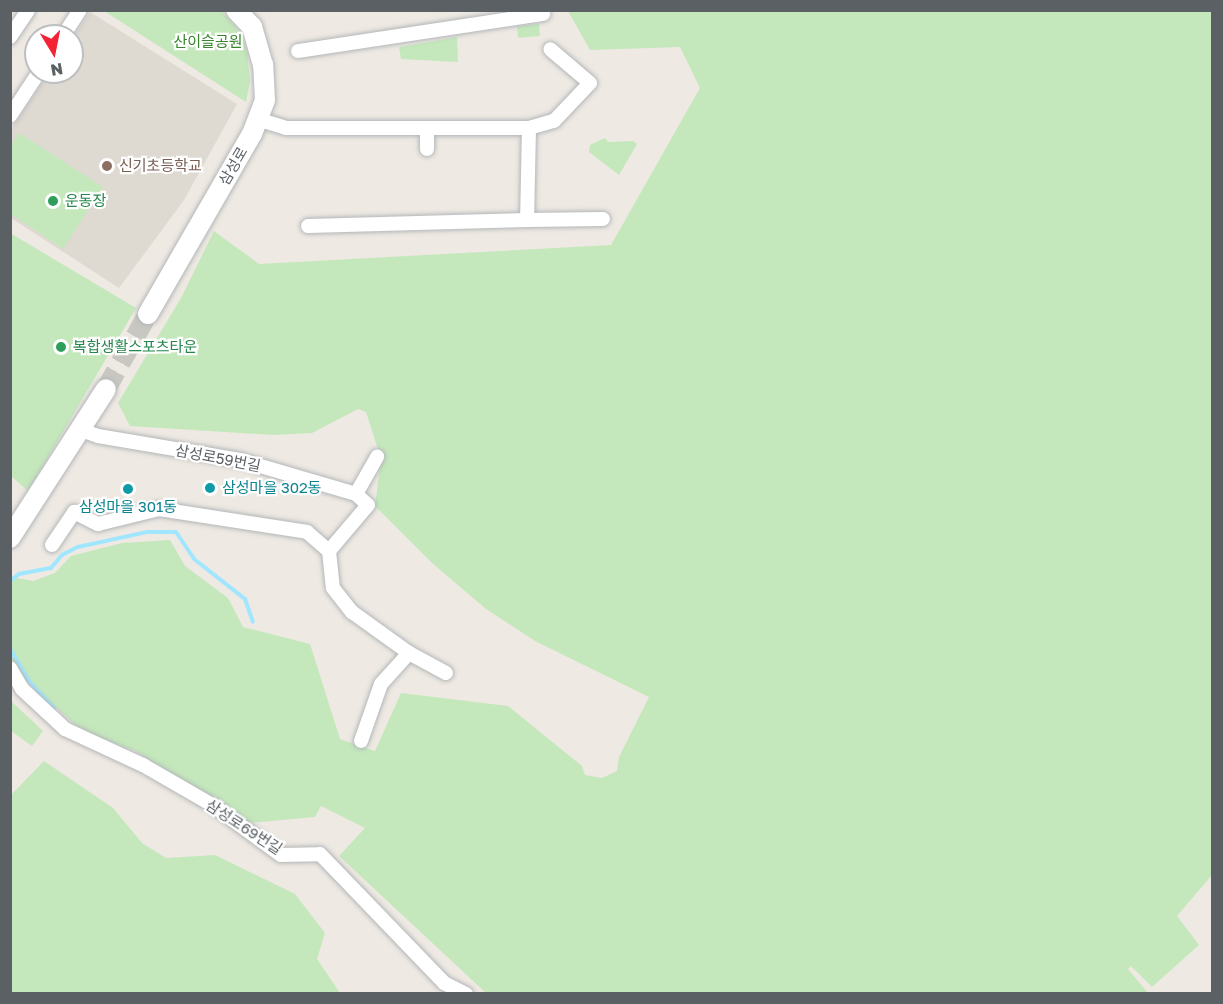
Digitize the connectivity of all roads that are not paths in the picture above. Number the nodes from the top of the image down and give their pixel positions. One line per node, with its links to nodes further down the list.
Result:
1 (28, 10): 6 (street)
2 (80, 10): 5 (street)
3 (236, 10): 11 (street, 삼성로)
4 (543, 14): 8 (street)
5 (71, 24)
6 (10, 37)
7 (550, 49): 13 (street)
8 (298, 51)
9 (31, 84): 10 (street)
10 (10, 116)
11 (257, 118): 12 (street); 18 (street, 삼성로)
12 (427, 128): 13 (street); 14 (street)
13 (530, 128): 16 (street)
14 (427, 149)
15 (603, 219): 16 (street)
16 (527, 220): 17 (street)
17 (308, 226)
18 (148, 314)
19 (106, 389): 20 (street)
20 (78, 429): 22 (street, 삼성로59번길); 23 (street)
21 (377, 457): 22 (street)
22 (356, 494): 25 (street, 삼성로59번길)
23 (10, 538)
24 (52, 544): 25 (street)
25 (329, 551): 26 (street)
26 (409, 653): 28 (street); 29 (street)
27 (10, 668): 30 (street, 삼성로69번길)
28 (446, 673)
29 (361, 741)
30 (466, 993)

